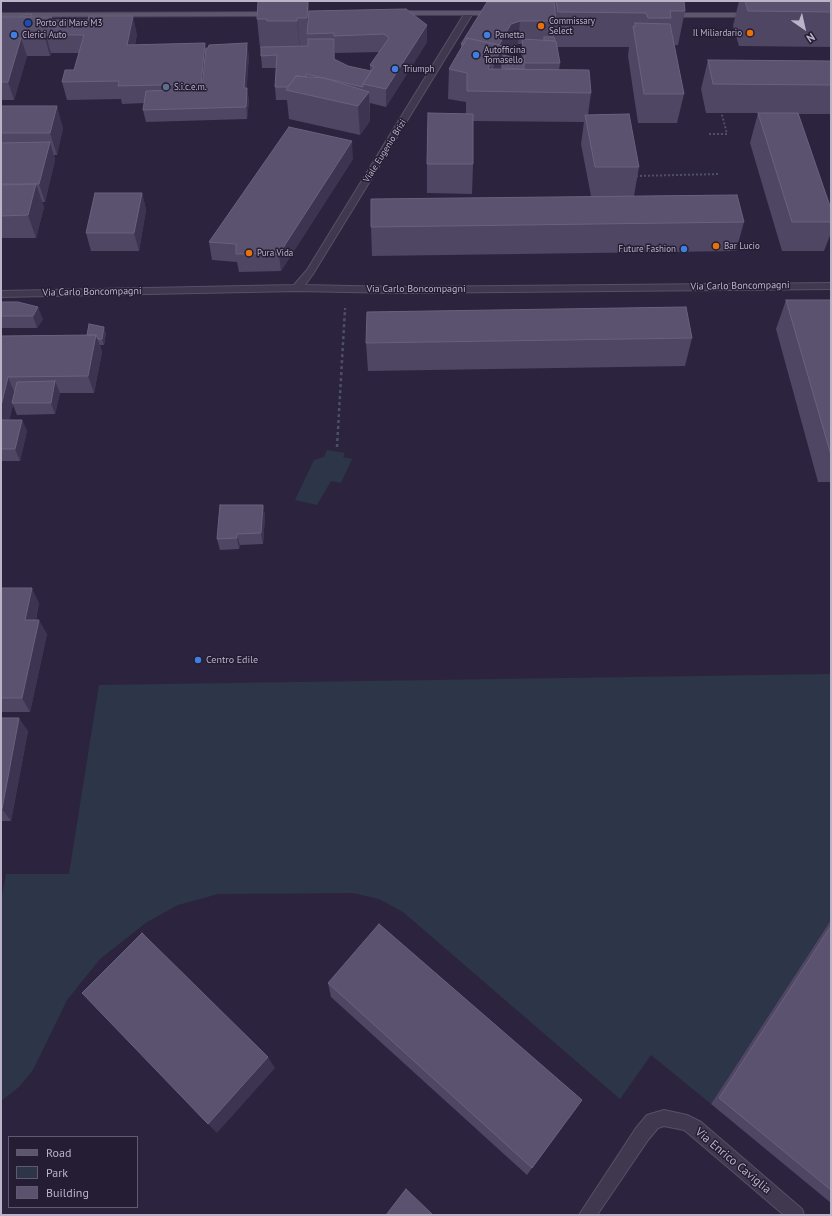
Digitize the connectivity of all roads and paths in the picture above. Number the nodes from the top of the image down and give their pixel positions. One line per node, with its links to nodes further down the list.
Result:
1 (390, 13): 2 (main road)
2 (469, 13): 3 (main road); 13 (street, Viale Eugenio Brizi)
3 (501, 13)
4 (284, 14): 6 (main road)
5 (658, 14): 7 (main road)
6 (1, 15)
7 (760, 16)
8 (719, 104): 9 (path)
9 (709, 134)
10 (720, 174): 11 (path)
11 (630, 176)
12 (831, 286): 13 (street, Via Carlo Boncompagni)
13 (297, 288): 14 (street, Via Carlo Boncompagni)
14 (1, 294)
15 (346, 304): 16 (path)
16 (337, 448)
17 (587, 1215): 18 (street, Via Enrico Caviglia)
18 (796, 1215)

